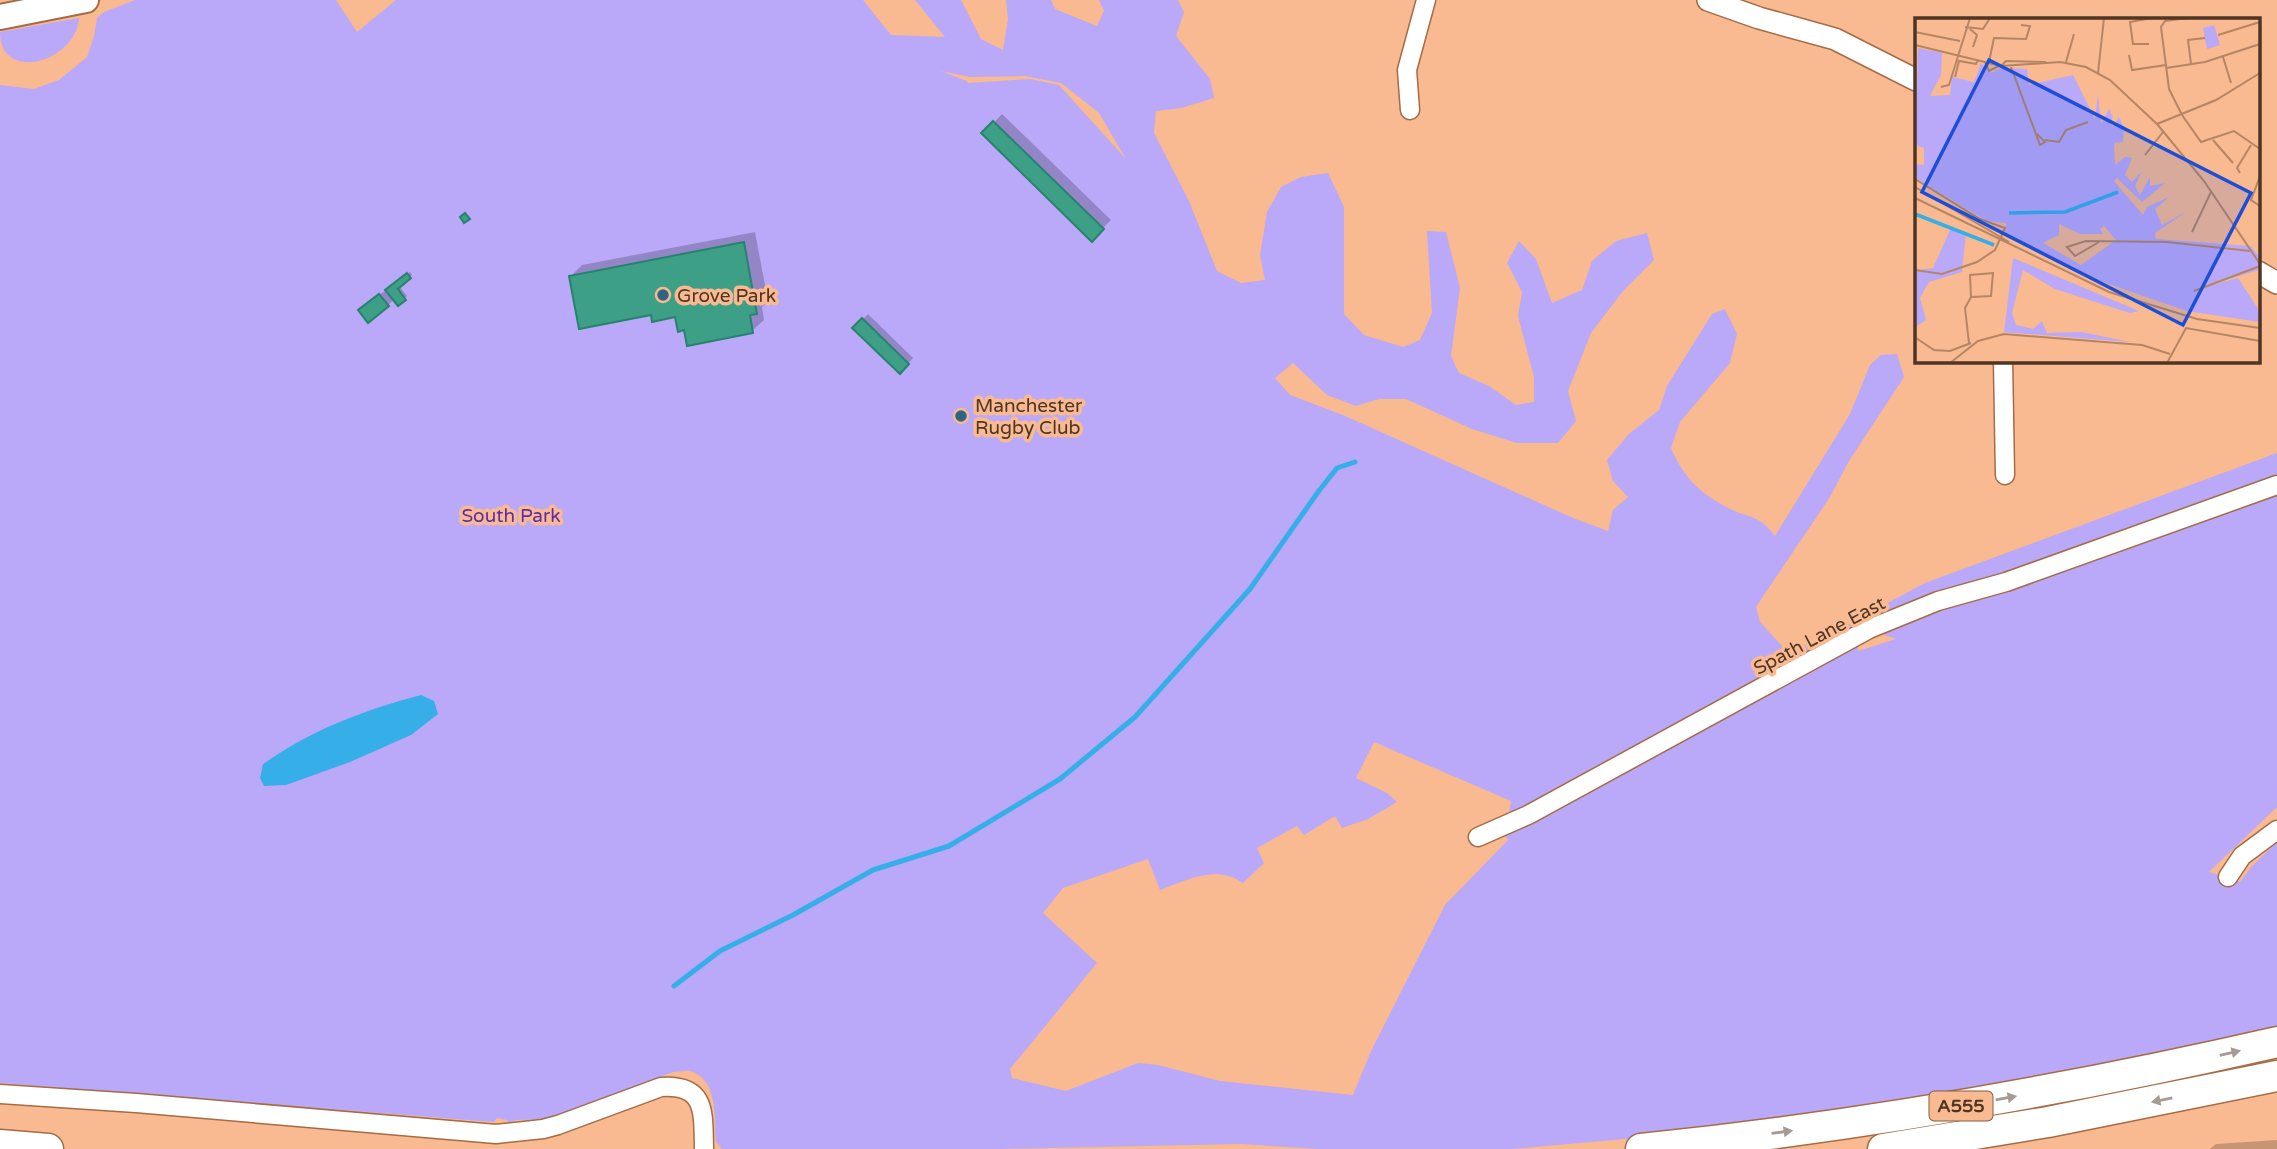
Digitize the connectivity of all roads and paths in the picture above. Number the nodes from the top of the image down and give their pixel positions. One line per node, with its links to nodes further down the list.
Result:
1 (86, 0): 4 (main road)
2 (1426, 0): 6 (street)
3 (1708, 0): 5 (street)
4 (0, 16)
5 (1915, 79)
6 (1410, 110)
7 (2260, 273): 8 (street)
8 (2277, 283)
9 (2003, 362): 10 (street)
10 (2005, 475)
11 (2277, 485): 13 (street, Spath Lane East)
12 (2277, 830): 14 (street)
13 (1478, 836)
14 (2228, 877)
15 (2277, 1042): 21 (highway, A555, one-way to 15)
16 (2277, 1076): 22 (highway, A555, one-way to 22)
17 (0, 1094): 20 (street)
18 (0, 1145): 19 (highway)
19 (48, 1149)
20 (704, 1149)
21 (1641, 1149)
22 (1883, 1149)

